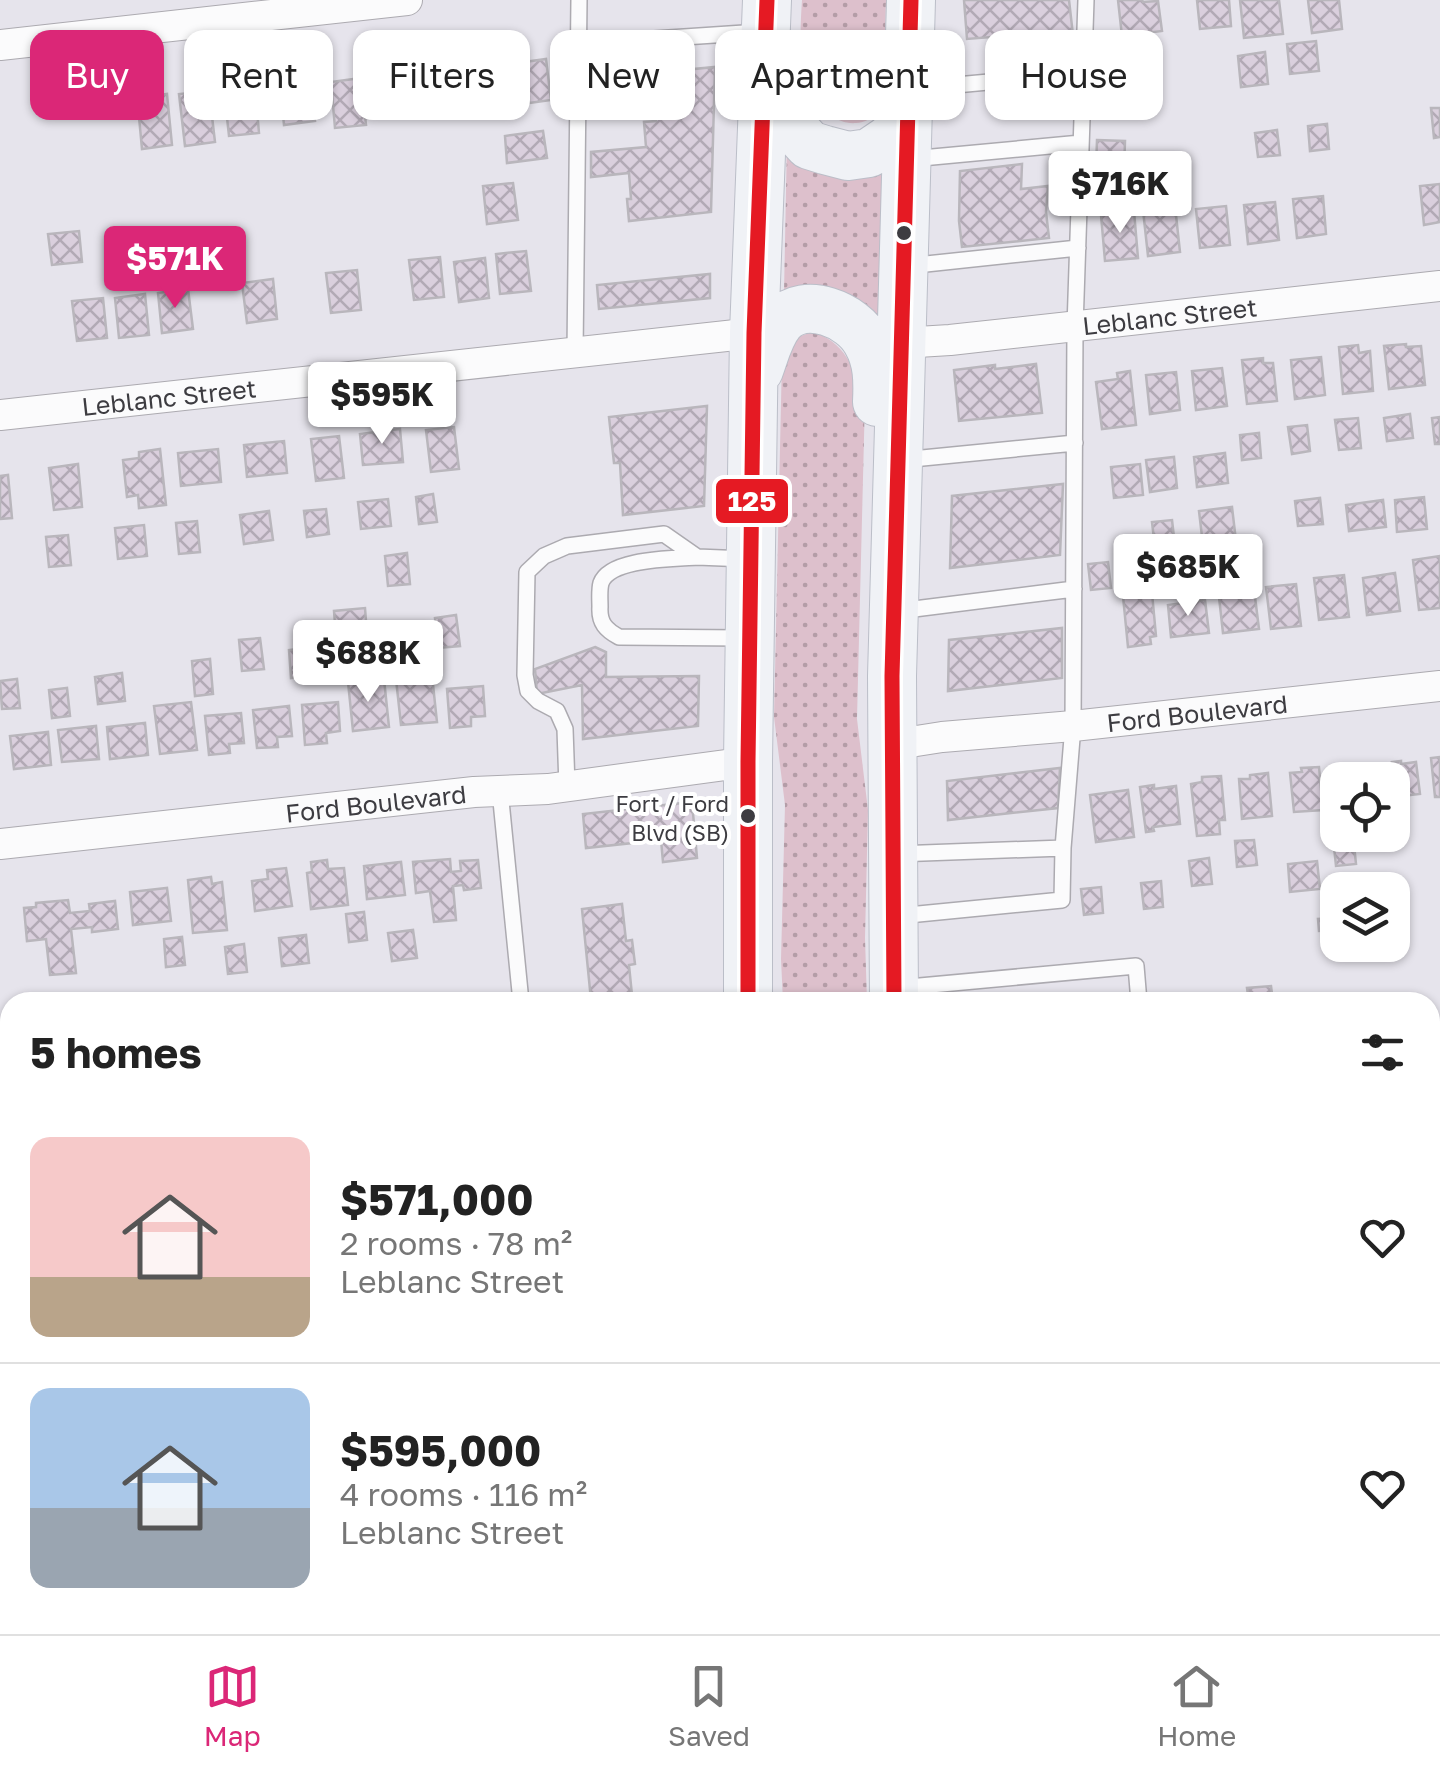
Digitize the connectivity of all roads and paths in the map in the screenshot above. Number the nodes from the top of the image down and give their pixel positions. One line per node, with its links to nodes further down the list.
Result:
1 (407, 0): 10 (street)
2 (579, 0): 6 (lane)
3 (911, 0): 8 (main road)
4 (1086, 0): 9 (lane)
5 (776, 10): 7 (lane); 22 (main road)
6 (579, 30)
7 (660, 30)
8 (910, 30)
9 (1085, 30)
10 (0, 45)
11 (578, 120): 24 (lane)
12 (793, 120): 13 (main road)
13 (900, 120)
14 (908, 120): 17 (main road)
15 (1082, 120): 16 (lane)
16 (1081, 143): 17 (lane); 18 (lane)
17 (907, 159): 19 (main road)
18 (1078, 248): 19 (lane); 21 (lane)
19 (903, 266): 23 (main road)
20 (1440, 286): 21 (street, Leblanc Street)
21 (1075, 327): 23 (street, Leblanc Street); 27 (lane)
22 (754, 333): 24 (street, Leblanc Street); 25 (main road)
23 (900, 343): 28 (main road)
24 (575, 352): 26 (street, Leblanc Street)
25 (754, 385): 30 (main road); 36 (main road)
26 (0, 415)
27 (1075, 443): 28 (lane); 31 (lane)
28 (898, 460): 32 (main road)
29 (697, 557): 30 (lane); 33 (lane); 38 (lane)
30 (751, 559): 33 (main road)
31 (1074, 588): 32 (lane); 35 (lane)
32 (894, 612): 36 (main road)
33 (750, 648): 37 (main road); 46 (main road)
34 (1440, 686): 35 (street, Ford Boulevard)
35 (1074, 726): 36 (street, Ford Boulevard); 41 (lane)
36 (891, 745): 42 (main road)
37 (748, 762): 38 (street, Ford Boulevard); 45 (main road)
38 (568, 786): 39 (street, Ford Boulevard)
39 (500, 791): 40 (street, Ford Boulevard); 44 (lane)
40 (0, 844)
41 (1064, 848): 42 (lane); 43 (lane)
42 (892, 854): 43 (main road)
43 (893, 917): 47 (main road)
44 (520, 992)
45 (748, 992)
46 (777, 992)
47 (894, 992)
48 (919, 992): 49 (lane)
49 (1139, 992)

